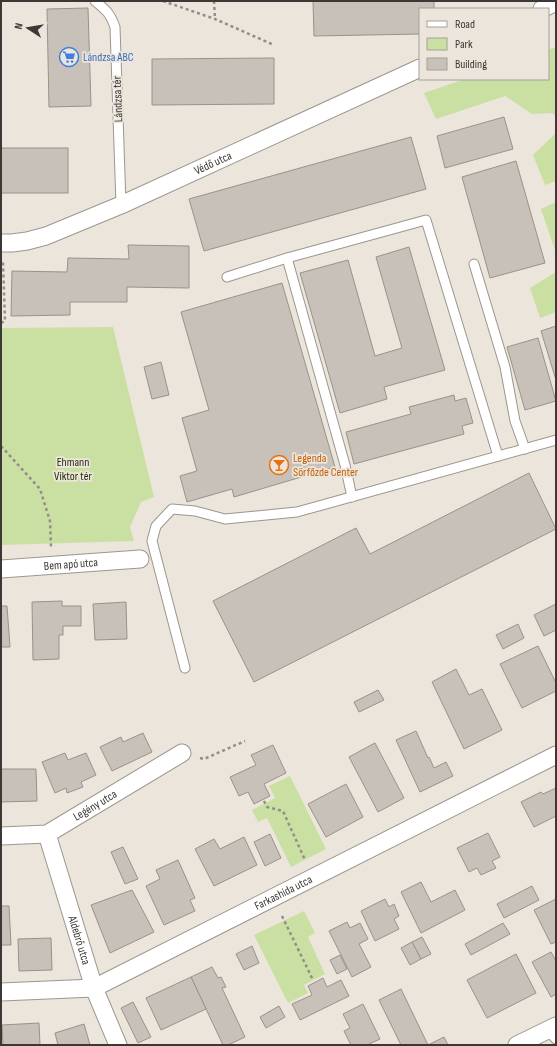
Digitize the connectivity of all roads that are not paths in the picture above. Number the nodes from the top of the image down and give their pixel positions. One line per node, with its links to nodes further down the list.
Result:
1 (95, 1): 5 (lane, Lándzsa tér)
2 (556, 2): 3 (street)
3 (544, 8)
4 (419, 68): 5 (street, Védő utca)
5 (121, 205): 6 (street, Védő utca)
6 (2, 243)
7 (287, 258): 9 (lane); 12 (lane); 13 (lane)
8 (474, 264): 11 (lane)
9 (227, 277)
10 (556, 440): 11 (lane)
11 (525, 449): 12 (lane)
12 (498, 456): 13 (lane)
13 (352, 496): 16 (lane)
14 (140, 559): 15 (street, Bem apó utca)
15 (1, 569)
16 (185, 668)
17 (182, 753): 19 (street, Legény utca)
18 (556, 755): 21 (street, Farkashida utca)
19 (47, 834): 20 (street, Legény utca); 21 (street, Aldebrő utca)
20 (1, 836)
21 (94, 988): 22 (street, Farkashida utca); 24 (street, Aldebrő utca)
22 (1, 992)
23 (553, 1032): 25 (street)
24 (118, 1045)
25 (517, 1045)

